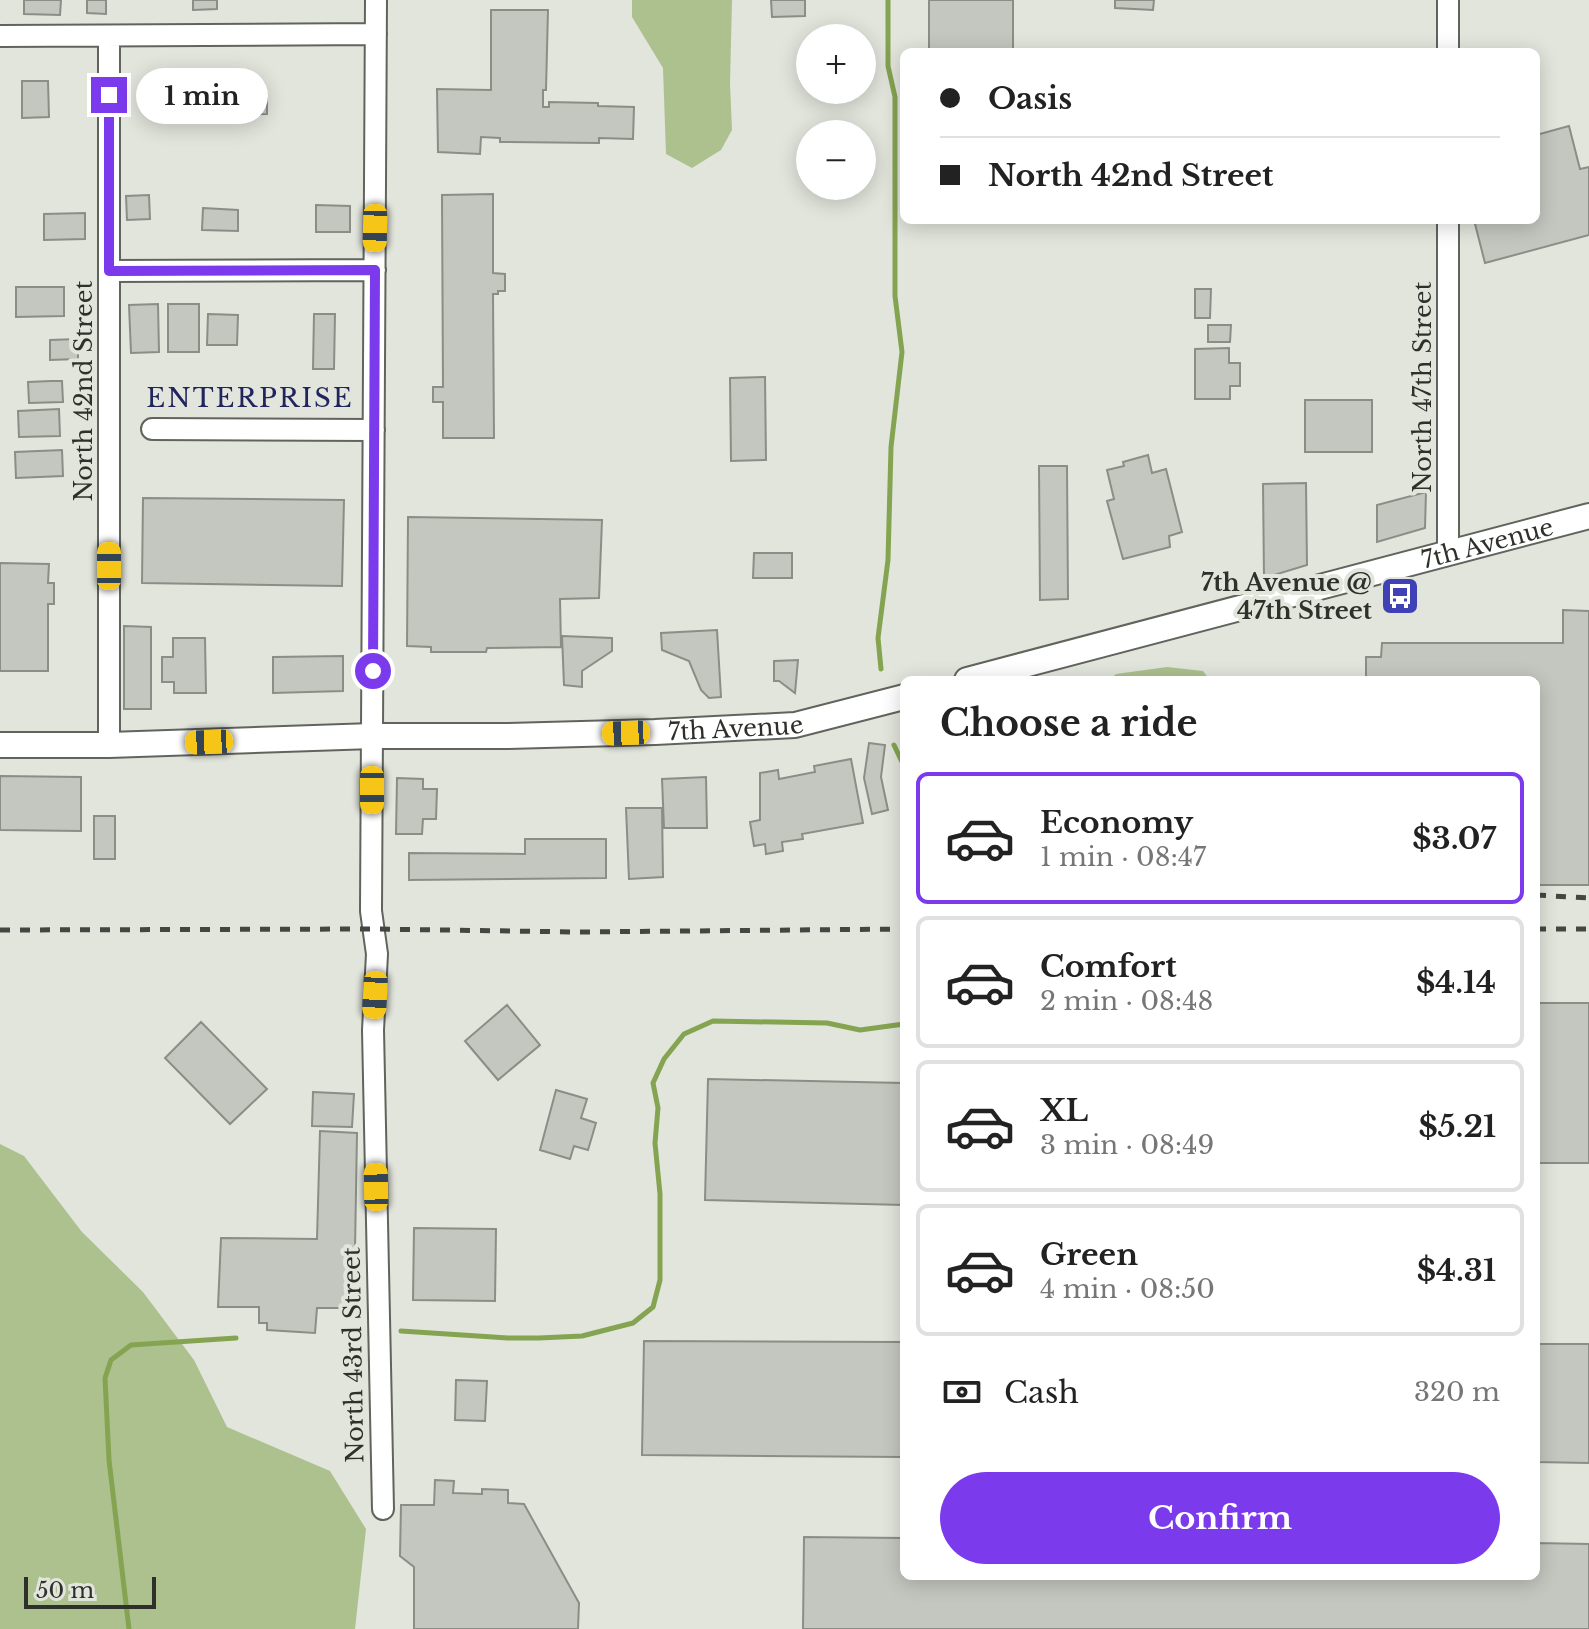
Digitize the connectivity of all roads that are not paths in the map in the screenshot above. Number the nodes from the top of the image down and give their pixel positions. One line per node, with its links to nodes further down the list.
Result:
1 (376, 0): 3 (street, North 43rd Street)
2 (1448, 0): 6 (street)
3 (376, 34): 5 (street); 8 (street, North 43rd Street)
4 (0, 36): 5 (street)
5 (109, 36): 9 (street, North 42nd Street)
6 (1448, 48)
7 (1448, 224): 13 (street, North 47th Street)
8 (375, 270): 9 (street); 11 (street, North 43rd Street)
9 (109, 271): 18 (street, North 42nd Street)
10 (152, 429): 11 (street)
11 (374, 430): 16 (street, North 43rd Street)
12 (1589, 516): 13 (street, 7th Avenue)
13 (1448, 554): 14 (street, 7th Avenue)
14 (982, 676)
15 (900, 698): 16 (street, 7th Avenue)
16 (373, 736): 18 (street, 7th Avenue); 19 (street, North 43rd Street)
17 (0, 745): 18 (street, 7th Avenue)
18 (109, 745)
19 (383, 1509)

